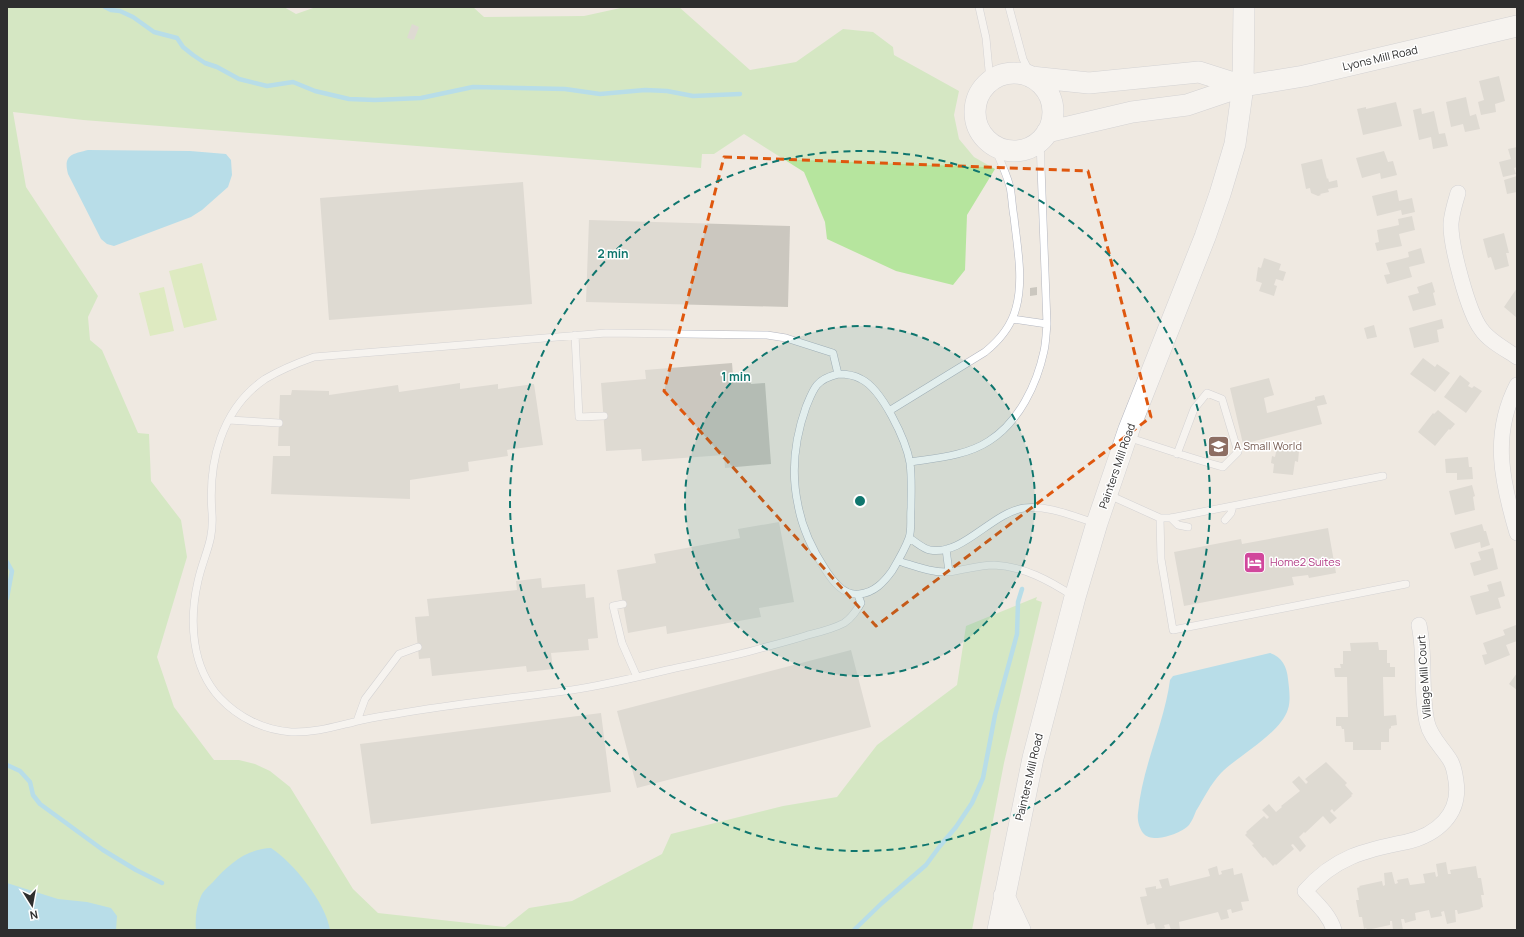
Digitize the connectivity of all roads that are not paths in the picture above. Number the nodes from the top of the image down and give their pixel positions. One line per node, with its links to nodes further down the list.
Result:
1 (979, 7): 6 (lane)
2 (1009, 7): 5 (lane)
3 (1244, 7): 7 (main road, Painters Mill Road)
4 (1517, 26): 7 (main road, Lyons Mill Road)
5 (1032, 77): 6 (main road, Lyons Mill Road); 7 (main road, Lyons Mill Road); 8 (main road)
6 (990, 81): 9 (main road)
7 (1243, 86): 8 (main road, Lyons Mill Road); 21 (main road, Painters Mill Road)
8 (1044, 136): 9 (main road, Lyons Mill Road); 12 (lane)
9 (993, 144): 11 (lane)
10 (1458, 193): 14 (street)
11 (1012, 319): 12 (lane); 17 (lane)
12 (1047, 324): 23 (lane)
13 (575, 335): 15 (lane); 18 (lane); 19 (lane)
14 (1517, 357)
15 (838, 374): 17 (lane); 38 (lane)
16 (1517, 385): 32 (street)
17 (889, 411): 23 (lane)
18 (604, 416)
19 (229, 420): 20 (lane); 44 (lane)
20 (279, 423)
21 (1127, 437): 22 (lane); 25 (main road, Painters Mill Road)
22 (1177, 454): 22 (lane)
23 (910, 462): 33 (lane)
24 (1383, 476): 26 (lane)
25 (1107, 494): 27 (lane); 30 (main road, Painters Mill Road)
26 (1233, 506): 28 (lane); 29 (lane)
27 (1160, 518): 28 (lane); 37 (lane)
28 (1171, 518): 31 (lane)
29 (1225, 520)
30 (1098, 523): 34 (lane); 39 (main road, Painters Mill Road)
31 (1188, 527)
32 (1517, 532)
33 (909, 538): 34 (lane); 35 (lane)
34 (946, 549): 36 (lane)
35 (898, 561): 36 (lane); 38 (lane)
36 (949, 572): 39 (lane)
37 (1406, 584)
38 (858, 595): 43 (lane)
39 (1075, 597): 45 (main road, Painters Mill Road)
40 (623, 604): 43 (lane)
41 (1419, 625): 48 (street, Village Mill Court)
42 (418, 647): 44 (lane)
43 (637, 677): 44 (lane)
44 (357, 721)
45 (1004, 896): 46 (main road, Painters Mill Road); 47 (main road)
46 (998, 930)
47 (1020, 930)
48 (1334, 930)

